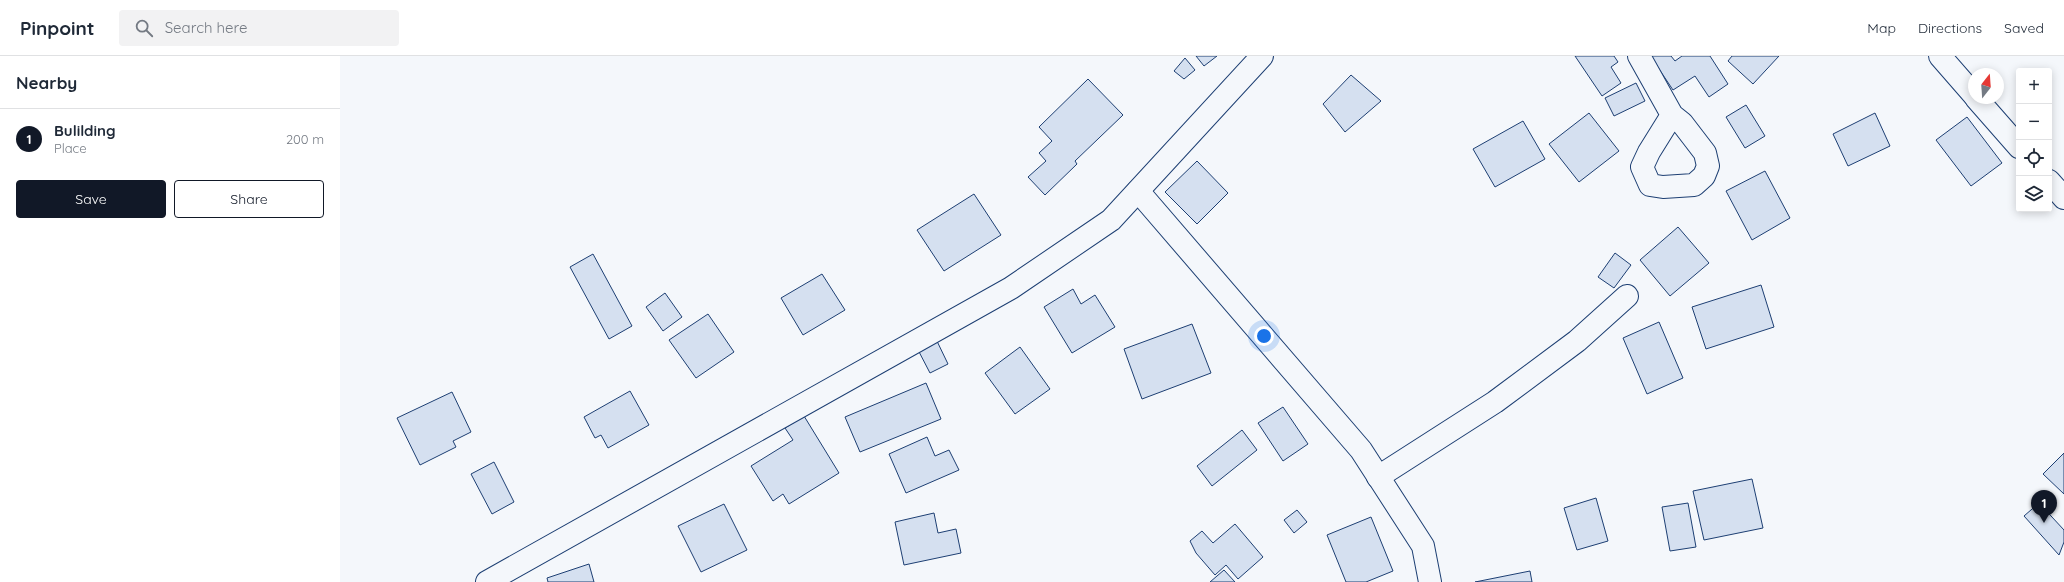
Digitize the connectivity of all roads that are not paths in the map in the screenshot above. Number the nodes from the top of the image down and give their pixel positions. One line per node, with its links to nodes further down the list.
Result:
1 (1262, 56): 9 (street)
2 (1639, 56): 6 (street)
3 (1940, 56): 4 (street)
4 (1968, 88)
5 (1981, 104): 7 (street)
6 (1672, 115)
7 (2016, 144)
8 (2052, 184): 10 (street)
9 (1138, 191): 12 (street); 13 (street)
10 (2064, 198)
11 (1627, 296): 12 (street)
12 (1378, 477): 14 (street)
13 (487, 582)
14 (1430, 582)

